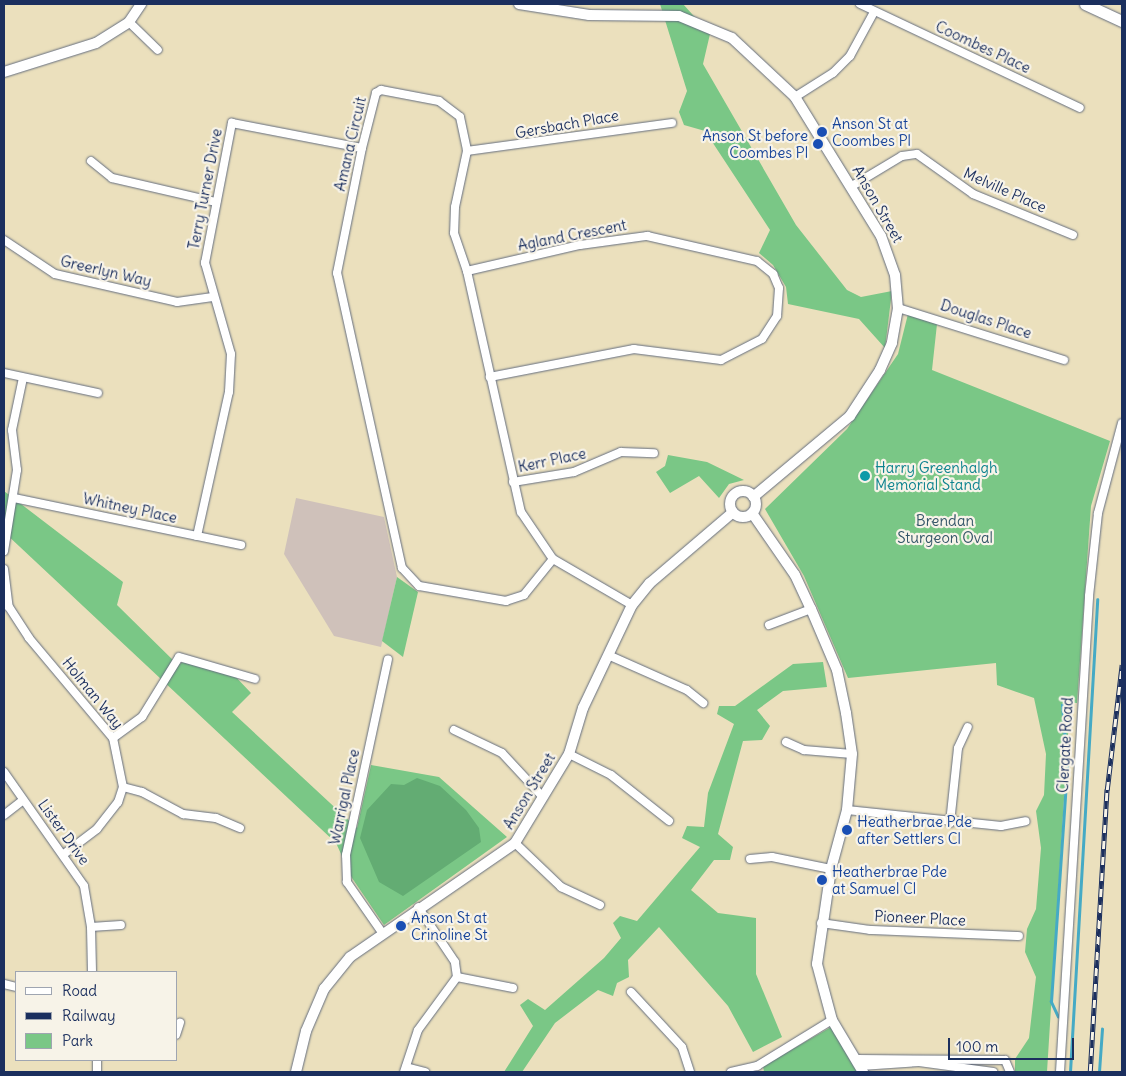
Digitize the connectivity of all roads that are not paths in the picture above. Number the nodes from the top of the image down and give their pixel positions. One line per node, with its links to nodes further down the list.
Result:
1 (141, 4): 8 (street)
2 (519, 4): 11 (street, Anson Street)
3 (860, 4): 6 (street, Coombes Place)
4 (1085, 4): 5 (main road)
5 (1102, 7): 7 (main road)
6 (874, 12): 11 (street); 12 (street, Coombes Place)
7 (1122, 21)
8 (129, 22): 9 (street); 10 (street)
9 (158, 50)
10 (4, 72)
11 (795, 97): 17 (street, Anson Street)
12 (1080, 108)
13 (672, 123): 15 (street, Gersbach Place)
14 (362, 148): 15 (street, Amana Circuit); 18 (street, Terry Turner Drive); 39 (street, Amana Circuit)
15 (467, 151): 21 (street, Amana Circuit)
16 (91, 161): 18 (street)
17 (852, 186): 19 (street, Melville Place); 23 (street, Anson Street)
18 (216, 202): 22 (street, Terry Turner Drive)
19 (1074, 235)
20 (4, 240): 22 (street, Greerlyn Way)
21 (467, 271): 26 (street, Amana Circuit); 26 (street, Agland Crescent)
22 (212, 296): 36 (street, Terry Turner Drive)
23 (898, 308): 24 (street, Douglas Place); 32 (street, Anson Street)
24 (1064, 360)
25 (4, 373): 27 (street)
26 (490, 377): 31 (street, Amana Circuit)
27 (23, 378): 28 (street); 33 (street)
28 (98, 393)
29 (1122, 423): 92 (street, Clergate Road)
30 (654, 453): 31 (street, Kerr Place)
31 (513, 482): 39 (street, Amana Circuit)
32 (753, 496): 34 (street); 35 (street)
33 (14, 498): 36 (street, Whitney Place); 38 (street)
34 (733, 512): 35 (street); 41 (street, Anson Street)
35 (752, 513): 43 (street)
36 (197, 536): 37 (street, Whitney Place)
37 (241, 545)
38 (4, 551)
39 (553, 559): 41 (street, Amana Circuit)
40 (4, 569): 42 (street, Holman Way)
41 (632, 605): 45 (street, Anson Street)
42 (6, 608): 51 (street, Holman Way)
43 (811, 608): 44 (street); 54 (street)
44 (768, 625)
45 (608, 655): 48 (street); 53 (street, Anson Street)
46 (388, 659): 74 (street, Warrigal Place)
47 (255, 679): 51 (street)
48 (703, 703)
49 (968, 727): 63 (street)
50 (454, 730): 57 (street)
51 (113, 738): 56 (street, Holman Way)
52 (786, 742): 54 (street)
53 (568, 754): 57 (street, Anson Street); 61 (street)
54 (852, 754): 59 (street)
55 (4, 772): 58 (street, Lister Drive)
56 (123, 787): 64 (street); 66 (street)
57 (542, 796): 65 (street, Anson Street)
58 (23, 800): 60 (street); 66 (street, Lister Drive)
59 (847, 810): 63 (street); 68 (street)
60 (4, 815)
61 (669, 821)
62 (1026, 821): 63 (street)
63 (950, 823)
64 (240, 828)
65 (515, 843): 69 (street); 70 (street, Anson Street)
66 (64, 854): 73 (street, Lister Drive)
67 (750, 859): 68 (street)
68 (831, 870): 71 (street)
69 (600, 905)
70 (418, 907): 74 (street, Anson Street); 77 (street)
71 (821, 923): 75 (street, Pioneer Place); 80 (street)
72 (121, 925): 73 (street)
73 (92, 927): 76 (street, Lister Drive)
74 (381, 931): 86 (street, Anson Street)
75 (1018, 936)
76 (92, 971)
77 (457, 977): 78 (street); 85 (street)
78 (513, 988)
79 (631, 992): 88 (street)
80 (832, 1020): 83 (street); 84 (street)
81 (180, 1023): 82 (street)
82 (178, 1029)
83 (860, 1066): 90 (street); 91 (street)
84 (758, 1069): 89 (street)
85 (405, 1070): 87 (street)
86 (296, 1072)
87 (425, 1072)
88 (690, 1072)
89 (731, 1072)
90 (993, 1072)
91 (1010, 1072)
92 (1060, 1072)

